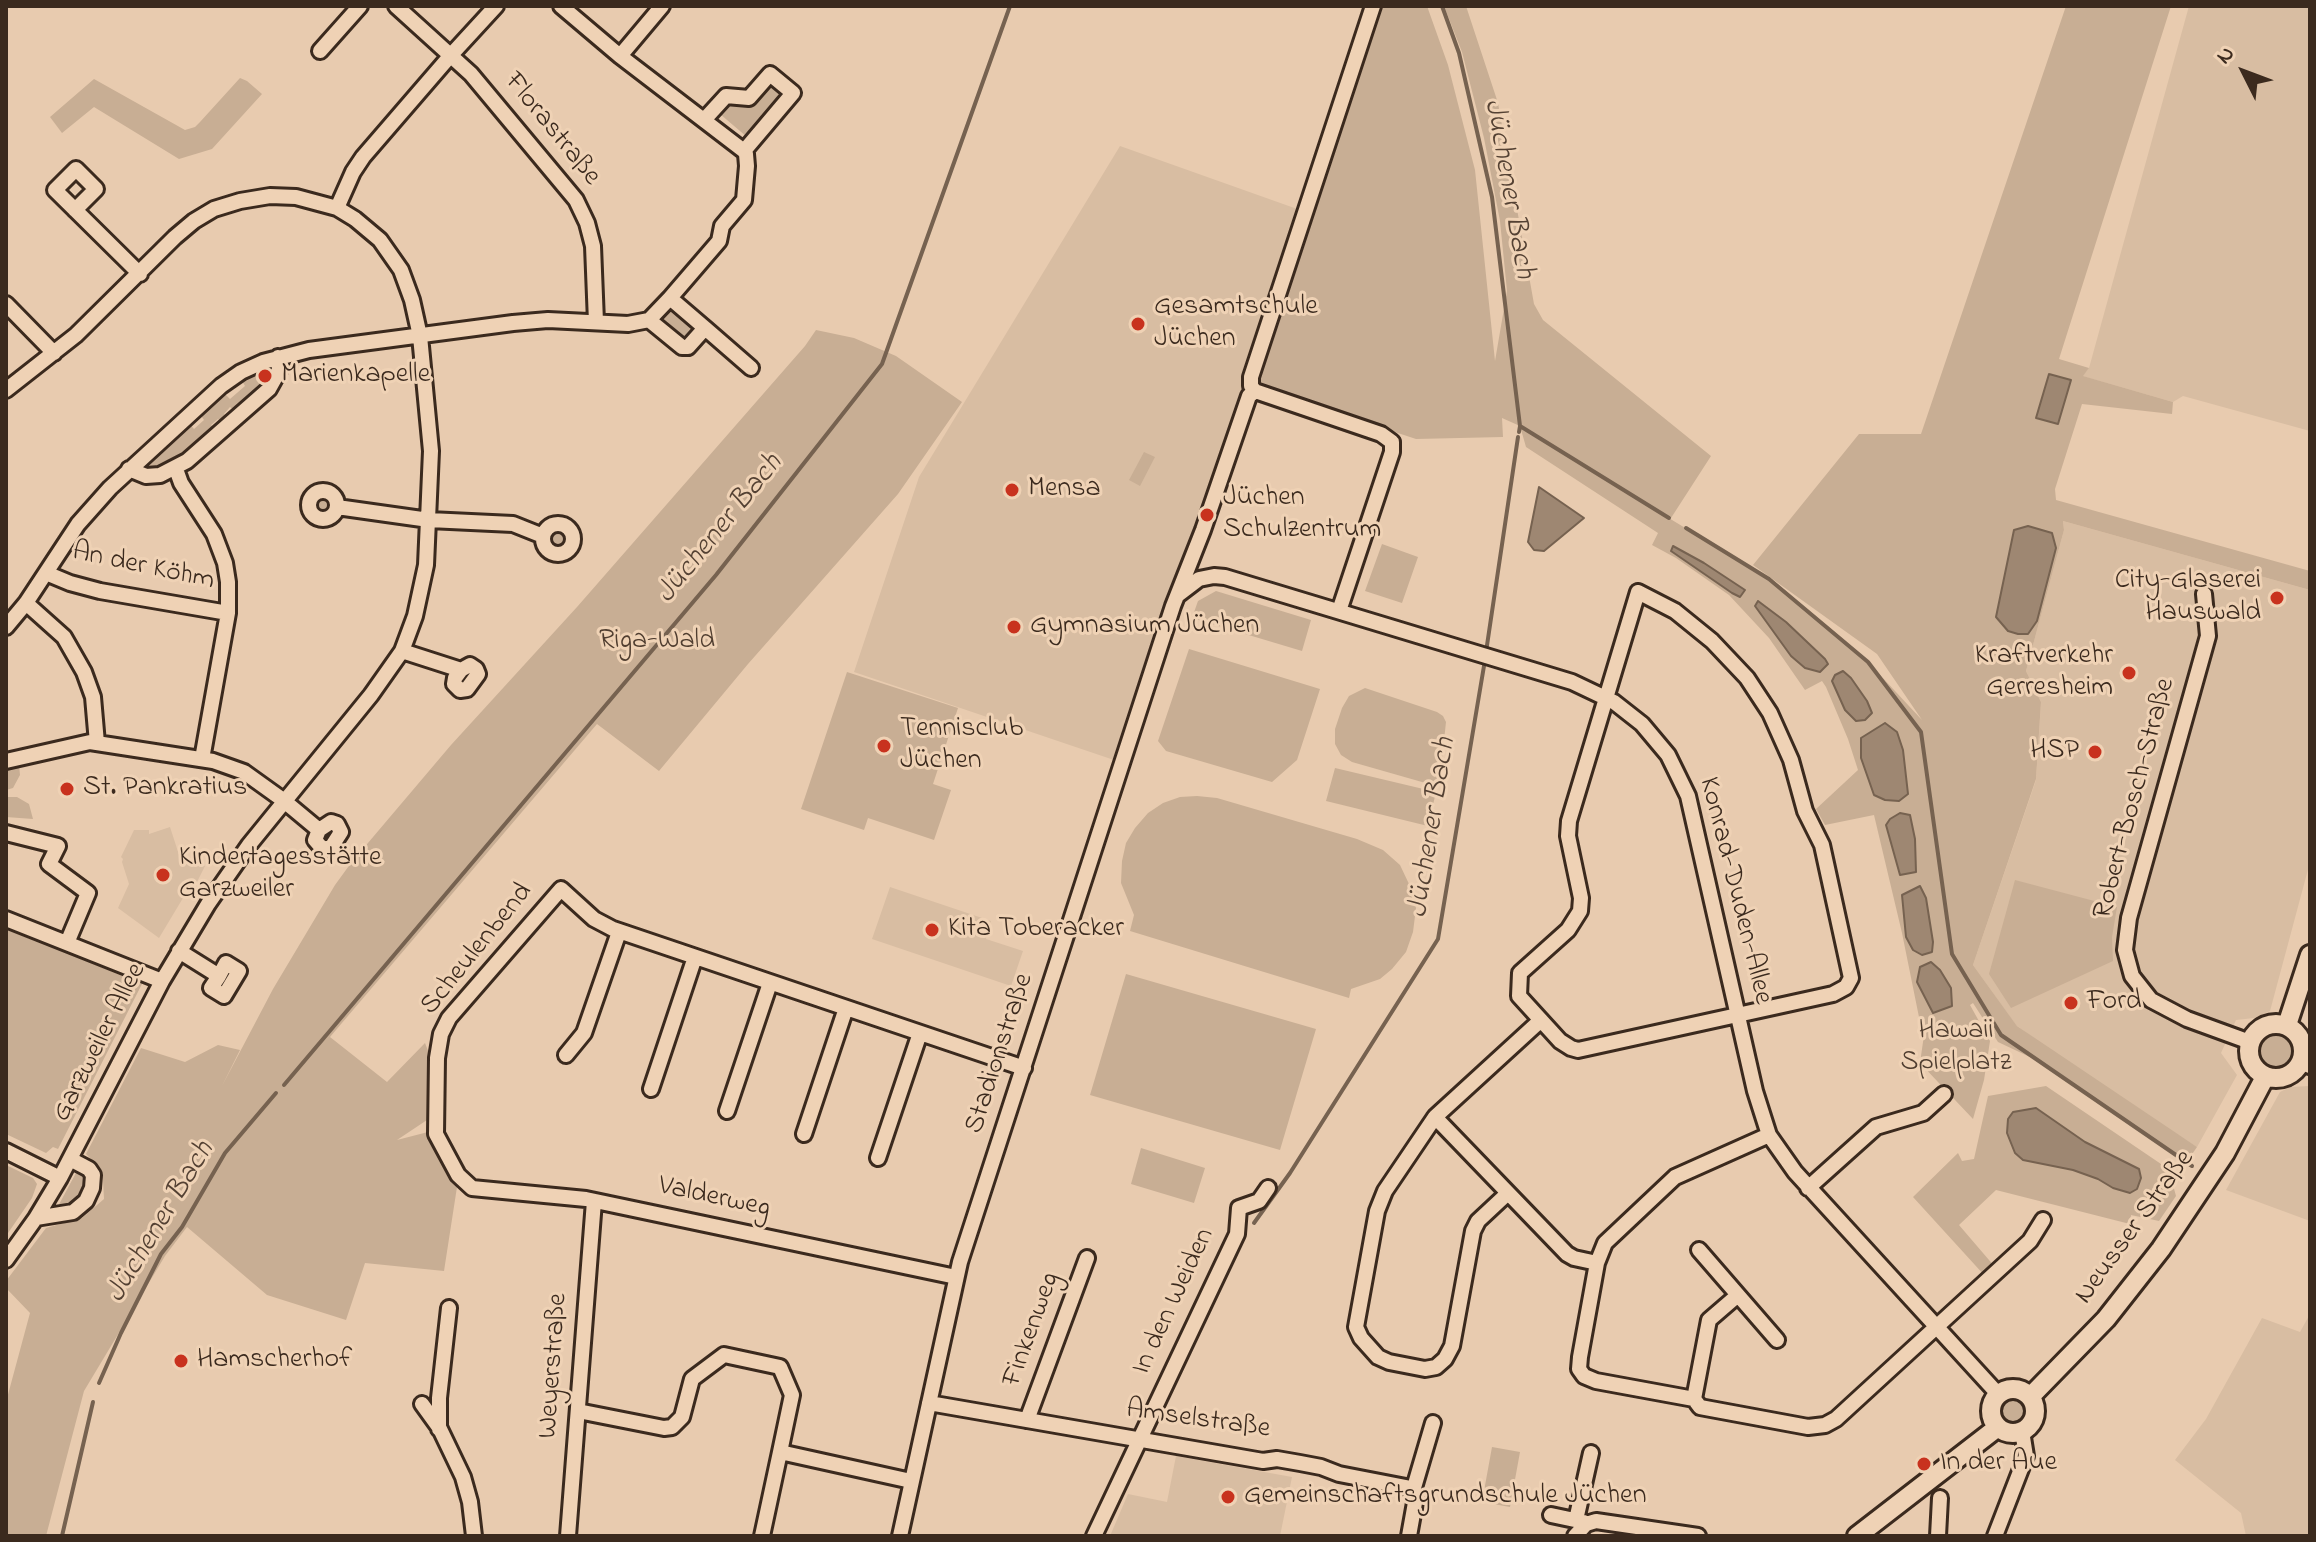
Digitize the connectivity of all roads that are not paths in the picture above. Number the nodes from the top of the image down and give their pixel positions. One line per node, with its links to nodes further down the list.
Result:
1 (360, 6): 7 (street)
2 (396, 6): 8 (street, Florastraße)
3 (496, 6): 8 (street)
4 (561, 6): 9 (street)
5 (662, 6): 9 (street)
6 (1373, 6): 25 (street, Stadionstraße)
7 (320, 51)
8 (451, 55): 12 (street); 18 (street, Florastraße)
9 (620, 56): 10 (street)
10 (704, 120): 11 (street); 11 (street)
11 (744, 151): 15 (street)
12 (337, 208): 14 (street, Garzweiler Allee); 20 (street, Garzweiler Allee)
13 (75, 210): 14 (street)
14 (140, 274): 21 (street, Garzweiler Allee)
15 (670, 298): 17 (street); 19 (street)
16 (9, 312): 21 (street)
17 (649, 320): 18 (street); 19 (street)
18 (596, 322): 20 (street)
19 (705, 328): 23 (street)
20 (420, 336): 22 (street); 29 (street, Garzweiler Allee)
21 (54, 353): 24 (street, Garzweiler Allee)
22 (278, 357): 26 (street); 27 (street)
23 (751, 368)
24 (6, 390)
25 (1255, 391): 31 (street, Stadionstraße); 37 (street)
26 (129, 469): 27 (street); 32 (street)
27 (176, 469): 38 (street)
28 (337, 507): 29 (street)
29 (429, 520): 30 (street); 40 (street, Garzweiler Allee)
30 (543, 536)
31 (1201, 537): 33 (street); 35 (street, Stadionstraße)
32 (46, 573): 36 (street); 38 (street, An der Köhm)
33 (1205, 577): 35 (street); 37 (street, Konrad-Duden-Allee)
34 (2204, 594): 63 (street, Robert-Bosch-Straße)
35 (1178, 595): 66 (street, Stadionstraße)
36 (26, 603): 39 (street); 43 (street)
37 (1339, 611): 42 (street, Konrad-Duden-Allee)
38 (228, 613): 44 (street)
39 (6, 627)
40 (402, 651): 41 (street); 46 (street, Garzweiler Allee)
41 (461, 670)
42 (1607, 697): 59 (street, Konrad-Duden-Allee); 59 (street); 60 (street)
43 (97, 743): 44 (street); 45 (street)
44 (202, 759): 46 (street)
45 (6, 761)
46 (283, 800): 47 (street); 52 (street, Garzweiler Allee)
47 (319, 830)
48 (6, 833): 51 (street)
49 (6, 919): 51 (street)
50 (619, 932): 54 (street); 64 (street); 78 (street, Scheulenbend)
51 (67, 943): 56 (street)
52 (179, 951): 55 (street, Garzweiler Allee); 56 (street, Garzweiler Allee)
53 (2310, 955): 61 (main road)
54 (695, 957): 57 (street); 68 (street)
55 (219, 976)
56 (162, 981): 76 (street, Garzweiler Allee)
57 (770, 983): 58 (street); 70 (street)
58 (846, 1008): 62 (street); 72 (street)
59 (1738, 1016): 60 (street); 73 (street, Konrad-Duden-Allee)
60 (1541, 1020): 71 (street)
61 (2287, 1025): 63 (main road); 65 (main road)
62 (920, 1033): 66 (street); 75 (street)
63 (2250, 1042): 67 (main road)
64 (566, 1055)
65 (2305, 1064): 67 (main road)
66 (1024, 1068): 89 (street, Stadionstraße)
67 (2265, 1077): 95 (main road, Neusser Straße)
68 (651, 1089)
69 (1944, 1094): 80 (street)
70 (727, 1111)
71 (1435, 1117): 81 (street); 81 (street)
72 (804, 1134)
73 (1769, 1135): 80 (street, Konrad-Duden-Allee); 88 (street)
74 (6, 1151): 77 (street)
75 (878, 1158)
76 (70, 1159): 77 (street, Garzweiler Allee); 83 (street, Garzweiler Allee)
77 (60, 1178): 83 (street, Garzweiler Allee)
78 (463, 1181): 82 (street, Valderweg)
79 (1268, 1188): 105 (street, In den Weiden)
80 (1808, 1188): 92 (street, Konrad-Duden-Allee)
81 (1508, 1193): 88 (street)
82 (594, 1201): 89 (street, Valderweg); 99 (street, Weyerstraße)
83 (36, 1218): 87 (street, Garzweiler Allee)
84 (2043, 1220): 92 (street)
85 (1699, 1250): 90 (street)
86 (1087, 1258): 100 (street, Finkenweg)
87 (6, 1260)
88 (1597, 1263): 96 (street)
89 (956, 1277): 97 (street, Stadionstraße)
90 (1738, 1295): 93 (street); 96 (street)
91 (449, 1308): 103 (street)
92 (1936, 1328): 94 (street, Konrad-Duden-Allee); 96 (street)
93 (1777, 1340)
94 (1998, 1394): 95 (main road); 102 (main road)
95 (2030, 1397): 104 (main road)
96 (1694, 1399)
97 (929, 1403): 100 (street, Amselstraße); 108 (street, Stadionstraße)
98 (422, 1404): 103 (street)
99 (578, 1411): 106 (street); 114 (street, Weyerstraße)
100 (1027, 1420): 105 (street, Amselstraße)
101 (1433, 1423): 109 (street)
102 (1998, 1427): 104 (main road); 121 (main road)
103 (440, 1429): 113 (street)
104 (2022, 1431): 123 (street)
105 (1139, 1440): 109 (street, Amselstraße); 117 (street, In den Weiden)
106 (780, 1452): 108 (street); 115 (street)
107 (1591, 1453): 112 (street)
108 (911, 1481): 116 (street, Stadionstraße)
109 (1413, 1491): 118 (street)
110 (1940, 1498): 122 (street)
111 (1551, 1515): 112 (street)
112 (1582, 1522): 119 (street); 120 (street)
113 (474, 1536)
114 (568, 1536)
115 (762, 1536)
116 (900, 1536)
117 (1094, 1536)
118 (1409, 1536)
119 (1575, 1536)
120 (1698, 1536)
121 (1857, 1536)
122 (1938, 1536)
123 (1995, 1536)

